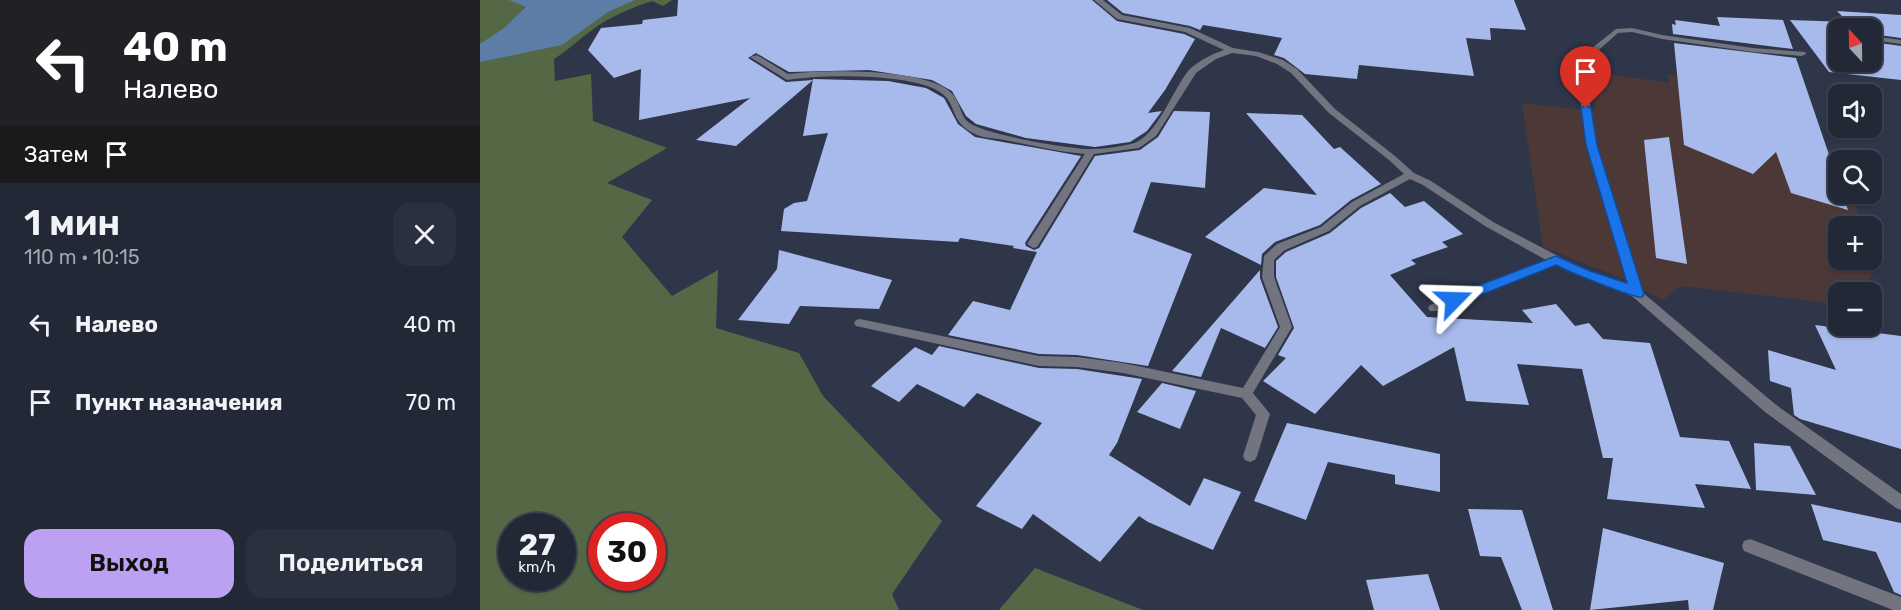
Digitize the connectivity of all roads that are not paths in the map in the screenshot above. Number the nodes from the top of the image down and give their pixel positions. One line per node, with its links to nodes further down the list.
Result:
1 (1098, 0): 4 (street)
2 (1882, 39): 3 (street)
3 (1901, 42)
4 (1231, 50): 7 (street); 8 (street)
5 (1802, 54): 11 (street)
6 (754, 57): 7 (street)
7 (1092, 152): 9 (street)
8 (1410, 175): 10 (street); 14 (street)
9 (1033, 244)
10 (1556, 260): 11 (street); 12 (street)
11 (1637, 294): 16 (street)
12 (1434, 308)
13 (860, 323): 14 (street)
14 (1246, 394): 15 (street)
15 (1250, 456)
16 (1901, 503)
17 (1750, 546): 18 (street)
18 (1901, 605)

